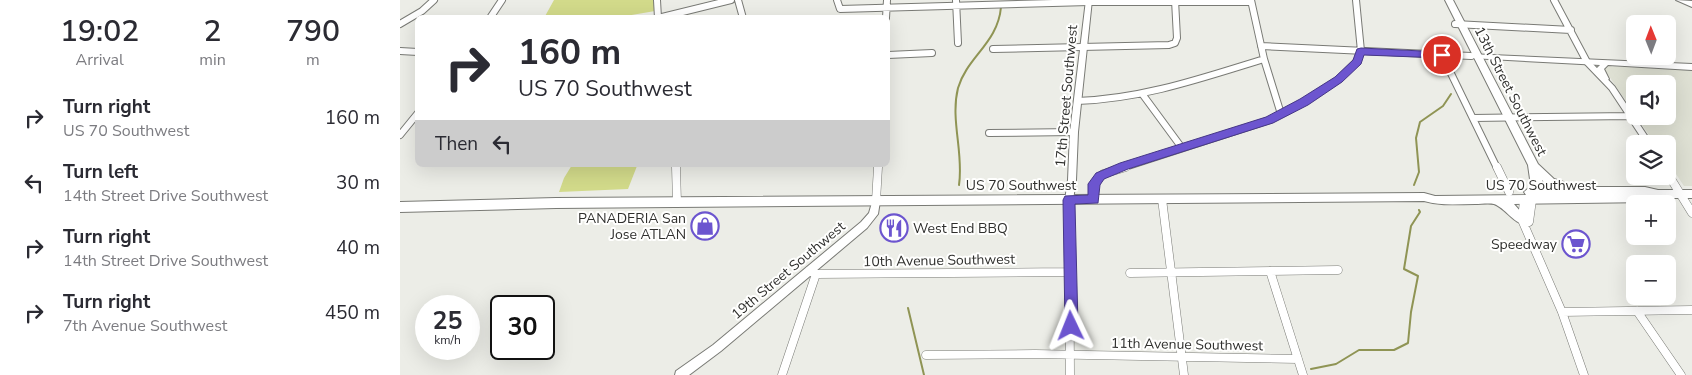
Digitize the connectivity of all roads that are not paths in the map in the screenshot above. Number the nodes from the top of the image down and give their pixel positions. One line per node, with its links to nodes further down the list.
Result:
1 (434, 0): 20 (street)
2 (502, 0): 22 (street)
3 (657, 0): 23 (street)
4 (731, 0): 24 (street)
5 (738, 0): 25 (street)
6 (838, 0): 19 (street)
7 (887, 0): 19 (street)
8 (1356, 0): 35 (street)
9 (1443, 0): 28 (main road, 13th Street Southwest)
10 (1449, 0): 28 (main road, 13th Street Southwest)
11 (1554, 0): 29 (street)
12 (1681, 0): 18 (highway)
13 (1687, 0): 18 (highway)
14 (1089, 1): 15 (street); 17 (street); 31 (street, 17th Street Southwest)
15 (1175, 1): 16 (street); 31 (street)
16 (1251, 1): 32 (street)
17 (956, 3): 19 (street); 30 (street)
18 (1692, 3)
19 (886, 8): 26 (street)
20 (415, 15)
21 (415, 15): 27 (street)
22 (492, 15)
23 (658, 15)
24 (670, 15)
25 (742, 15)
26 (886, 15)
27 (400, 24)
28 (1458, 24): 29 (street); 40 (main road, 13th Street Southwest)
29 (1571, 30): 42 (street)
30 (958, 43)
31 (1084, 46): 33 (street); 47 (street, 17th Street Southwest)
32 (1261, 46): 35 (street); 41 (street)
33 (993, 49)
34 (400, 51): 36 (street)
35 (1361, 51): 39 (street); 49 (street)
36 (415, 52)
37 (932, 52): 38 (street)
38 (890, 55)
39 (1442, 55): 40 (street); 52 (street)
40 (1475, 56): 42 (street); 53 (main road, 13th Street Southwest)
41 (1264, 59): 46 (street); 49 (street)
42 (1587, 62): 43 (street); 45 (street)
43 (1606, 63): 44 (street); 45 (street)
44 (1692, 67)
45 (1604, 79): 48 (street)
46 (1143, 94): 47 (street); 57 (street)
47 (1077, 101): 54 (street, 17th Street Southwest)
48 (1626, 109)
49 (1282, 114): 57 (street)
50 (1626, 116): 53 (street)
51 (415, 117): 56 (street)
52 (1473, 118): 53 (street); 63 (street)
53 (1506, 118): 58 (main road, 13th Street Southwest); 67 (main road, 13th Street Southwest)
54 (1074, 132): 55 (street); 71 (street, 17th Street Southwest)
55 (989, 133)
56 (400, 135)
57 (1182, 148): 69 (street)
58 (1533, 165): 62 (main road); 67 (main road, 13th Street Southwest)
59 (676, 167): 74 (street)
60 (878, 167): 73 (street, 19th Street Southwest)
61 (1675, 185): 65 (street)
62 (1620, 191): 64 (main road, US 70 Southwest); 67 (main road, US 70 Southwest)
63 (1509, 192): 67 (main road, US 70 Southwest); 68 (main road, US 70 Southwest)
64 (1658, 194): 65 (main road, US 70 Southwest); 67 (main road, US 70 Southwest)
65 (1680, 194): 66 (main road, US 70 Southwest); 76 (street)
66 (1692, 194)
67 (1529, 196): 72 (main road, US 70 Southwest); 77 (street, 13th Street Southwest)
68 (1424, 197): 70 (main road, US 70 Southwest); 72 (main road, US 70 Southwest)
69 (1094, 199): 70 (main road, US 70 Southwest); 71 (main road, US 70 Southwest)
70 (1162, 199): 83 (street)
71 (1069, 200): 73 (main road, US 70 Southwest); 81 (street, 17th Street Southwest)
72 (1496, 200): 77 (main road)
73 (876, 201): 74 (main road, US 70 Southwest); 80 (street, 19th Street Southwest)
74 (677, 203): 75 (main road, US 70 Southwest)
75 (400, 207)
76 (1692, 213)
77 (1524, 222): 86 (street)
78 (1338, 270): 79 (street)
79 (1270, 271): 83 (street); 90 (street)
80 (812, 272): 81 (street, 10th Avenue Southwest); 91 (street, 19th Street Southwest); 92 (street)
81 (1069, 272): 88 (street, 17th Street Southwest)
82 (1130, 273): 83 (street)
83 (1172, 273): 89 (street)
84 (1692, 310): 85 (street)
85 (1637, 311): 86 (street); 97 (street)
86 (1562, 312): 96 (street)
87 (926, 355): 88 (street, 11th Avenue Southwest)
88 (1071, 356): 89 (street, 11th Avenue Southwest); 93 (street, 17th Street Southwest)
89 (1182, 358): 90 (street, 11th Avenue Southwest); 94 (street)
90 (1298, 359): 95 (street)
91 (680, 375)
92 (782, 375)
93 (1070, 375)
94 (1184, 375)
95 (1303, 375)
96 (1584, 375)
97 (1681, 375)

